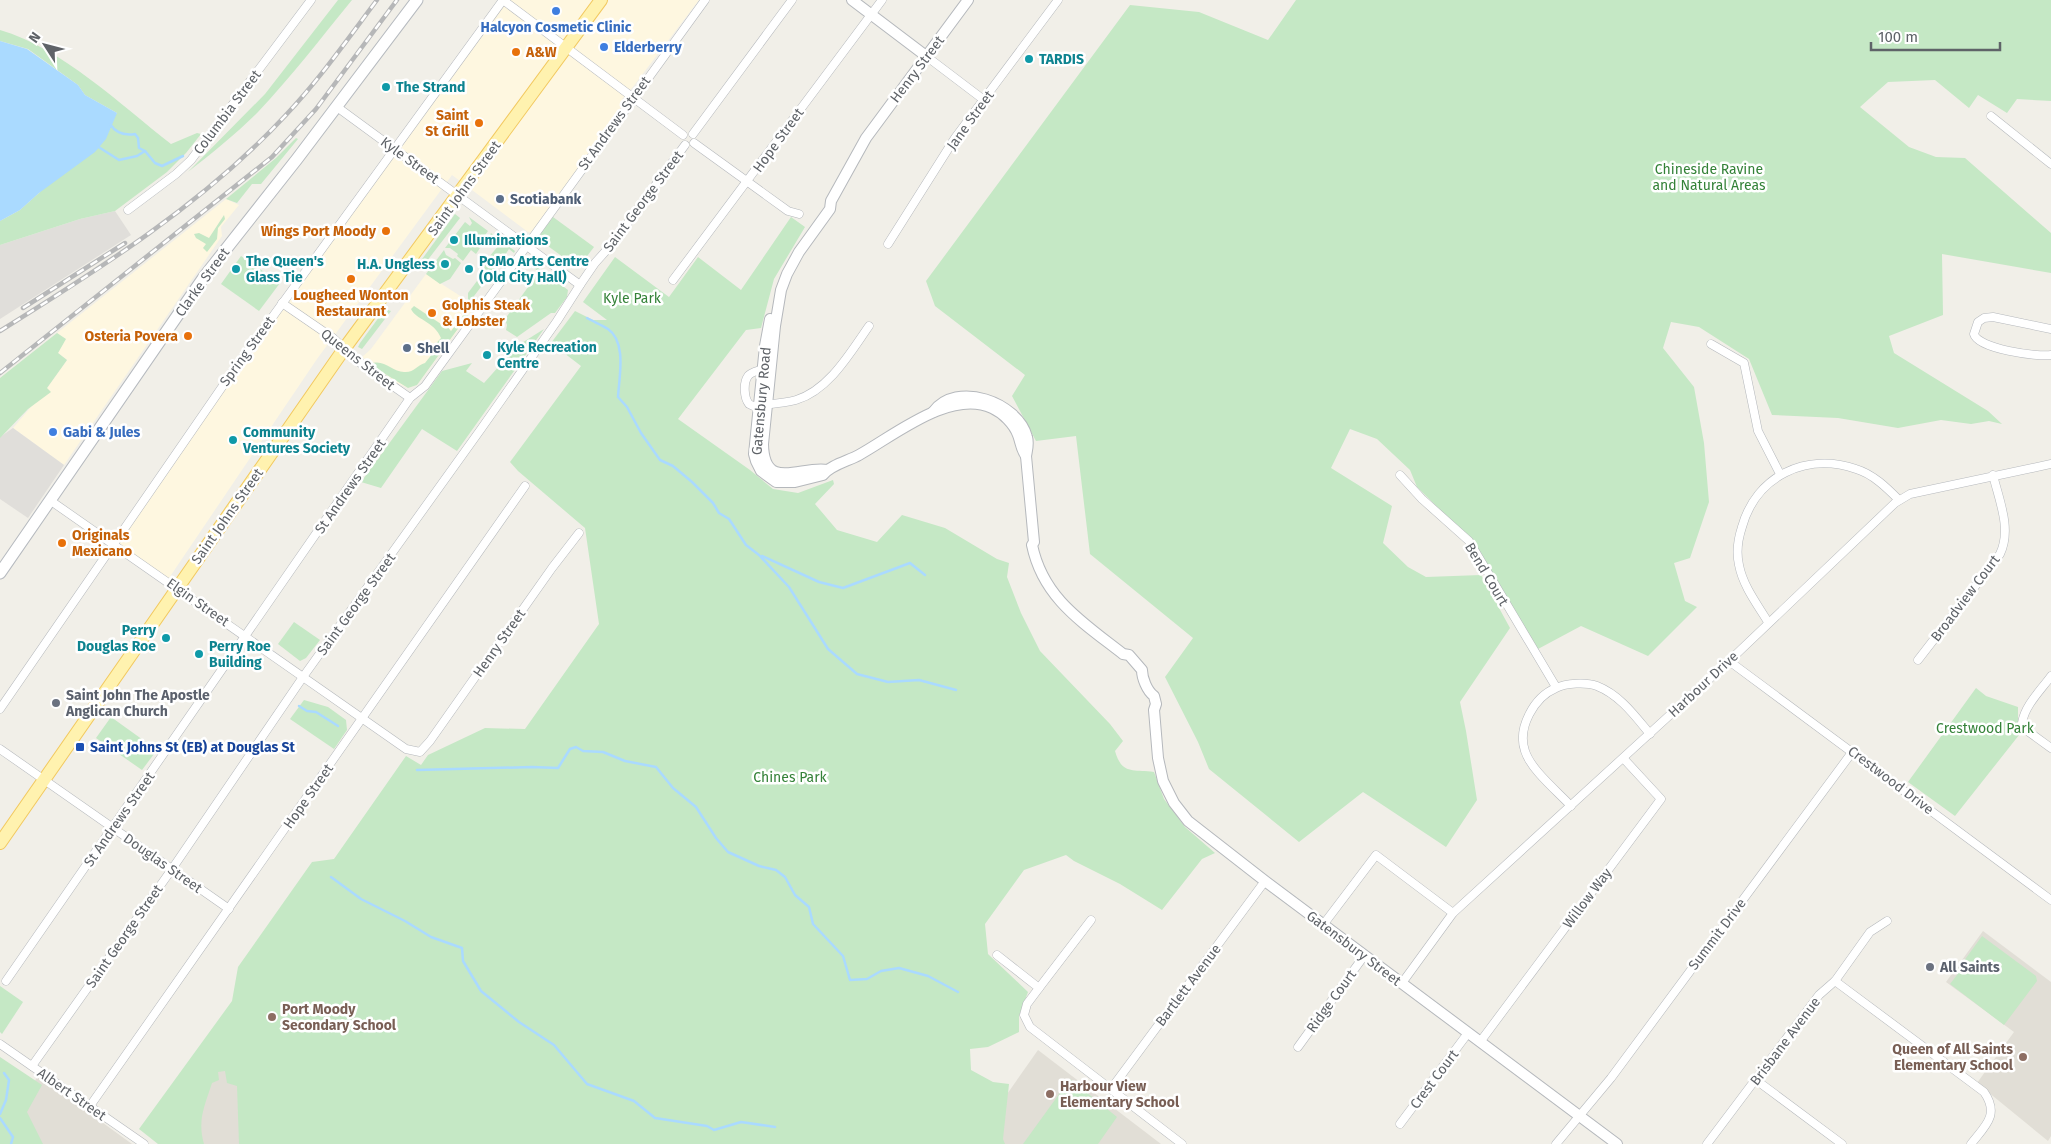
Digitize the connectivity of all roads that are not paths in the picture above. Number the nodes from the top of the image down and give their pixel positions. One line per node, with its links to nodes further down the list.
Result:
1 (311, 0): 27 (street, Columbia Street)
2 (417, 0): 16 (main road, Clarke Street)
3 (503, 0): 12 (street); 23 (street, Spring Street)
4 (602, 0): 12 (main road, Saint Johns Street)
5 (704, 0): 14 (street, St Andrews Street)
6 (792, 0): 18 (street)
7 (852, 0): 11 (street)
8 (882, 0): 11 (street, Hope Street)
9 (968, 0): 13 (street, Henry Street)
10 (1058, 0): 15 (street, Jane Street)
11 (871, 14): 13 (street); 25 (street, Hope Street)
12 (567, 47): 14 (street); 26 (main road, Saint Johns Street)
13 (926, 56): 15 (street); 20 (street, Henry Street)
14 (633, 97): 19 (street); 30 (street, St Andrews Street)
15 (984, 100): 29 (street, Jane Street)
16 (337, 106): 23 (street, Kyle Street); 49 (main road, Clarke Street)
17 (1991, 116): 24 (street)
18 (693, 134): 19 (street); 21 (street)
19 (683, 135): 22 (street)
20 (866, 138): 33 (street, Gatensbury Road)
21 (694, 143): 22 (street); 25 (street)
22 (684, 145): 32 (street, Saint George Street)
23 (394, 148): 26 (street, Kyle Street); 34 (street, Spring Street)
24 (2051, 164)
25 (747, 181): 28 (street); 31 (street, Hope Street)
26 (459, 195): 30 (street, Kyle Street); 38 (main road, Saint Johns Street)
27 (128, 210)
28 (799, 214)
29 (888, 244)
30 (525, 246): 32 (street, Kyle Street); 41 (street, St Andrews Street)
31 (673, 280)
32 (580, 285): 59 (street, Saint George Street)
33 (781, 290): 40 (street, Gatensbury Road); 42 (street, Gatensbury Road)
34 (282, 303): 38 (street, Queens Street); 51 (street, Spring Street)
35 (869, 326): 42 (street)
36 (2051, 329): 39 (street)
37 (1711, 344): 44 (street)
38 (344, 349): 41 (street, Queens Street); 53 (main road, Saint Johns Street)
39 (2051, 354)
40 (763, 369): 42 (street, Gatensbury Road); 42 (street)
41 (410, 398): 55 (street, St Andrews Street)
42 (764, 404): 62 (street, Gatensbury Road)
43 (2051, 464): 46 (street, Harbour Drive)
44 (1780, 474): 48 (street); 54 (street)
45 (1400, 475): 60 (street, Bend Court)
46 (1993, 475): 48 (street, Harbour Drive); 56 (street, Broadview Court)
47 (525, 486): 63 (street, Hope Street)
48 (1899, 500): 54 (street, Harbour Drive)
49 (51, 501): 51 (street, Elgin Street); 52 (main road, Clarke Street)
50 (579, 533): 68 (street, Henry Street)
51 (114, 544): 53 (street, Elgin Street); 61 (street, Spring Street)
52 (0, 573)
53 (178, 588): 55 (street, Elgin Street); 70 (main road, Saint Johns Street)
54 (1768, 622): 57 (street, Harbour Drive)
55 (246, 636): 59 (street, Elgin Street); 72 (street, St Andrews Street)
56 (1918, 660)
57 (1729, 661): 64 (street, Harbour Drive); 67 (street, Crestwood Drive)
58 (2051, 676): 65 (street)
59 (303, 677): 63 (street, Elgin Street); 74 (street, Saint George Street)
60 (1556, 687): 64 (street); 71 (street)
61 (0, 709)
62 (1154, 710): 75 (street, Gatensbury Street)
63 (362, 719): 68 (street, Elgin Street); 77 (street, Hope Street)
64 (1650, 734): 69 (street, Harbour Drive)
65 (2051, 748)
66 (0, 749): 70 (street, Douglas Street)
67 (1852, 751): 76 (street, Crestwood Drive); 96 (street, Summit Drive)
68 (420, 752)
69 (1624, 758): 71 (street, Harbour Drive); 89 (street, Willow Way)
70 (44, 780): 72 (street, Douglas Street); 73 (main road, Saint Johns Street)
71 (1571, 806): 78 (street, Harbour Drive)
72 (112, 828): 74 (street, Douglas Street); 84 (street, St Andrews Street)
73 (0, 843)
74 (172, 869): 77 (street, Douglas Street); 92 (street, Saint George Street)
75 (1265, 881): 81 (street, Gatensbury Street); 94 (street, Bartlett Avenue)
76 (2051, 900)
77 (229, 909): 95 (street, Hope Street)
78 (1453, 914): 81 (street); 86 (street, Harbour Drive)
79 (1091, 920): 87 (street)
80 (1887, 921): 85 (street, Brisbane Avenue)
81 (1323, 925): 83 (street, Gatensbury Street)
82 (998, 956): 87 (street)
83 (1364, 956): 86 (street, Gatensbury Street); 91 (street, Ridge Court)
84 (6, 981)
85 (1835, 981): 93 (street, Brisbane Avenue); 104 (street)
86 (1402, 983): 88 (street, Gatensbury Street)
87 (1040, 988): 94 (street)
88 (1468, 1033): 89 (street, Gatensbury Street); 97 (street, Crest Court)
89 (1480, 1042): 96 (street, Gatensbury Street)
90 (0, 1044): 92 (street, Albert Street)
91 (1298, 1047)
92 (32, 1066): 95 (street, Albert Street)
93 (1756, 1080): 102 (street, Brisbane Avenue); 103 (street)
94 (1111, 1089): 99 (street)
95 (90, 1106): 98 (street, Albert Street)
96 (1578, 1116): 100 (street, Summit Drive); 101 (street, Gatensbury Street)
97 (1400, 1124)
98 (144, 1144)
99 (1182, 1144)
100 (1556, 1144)
101 (1617, 1144)
102 (1707, 1144)
103 (1842, 1144)
104 (1971, 1144)

